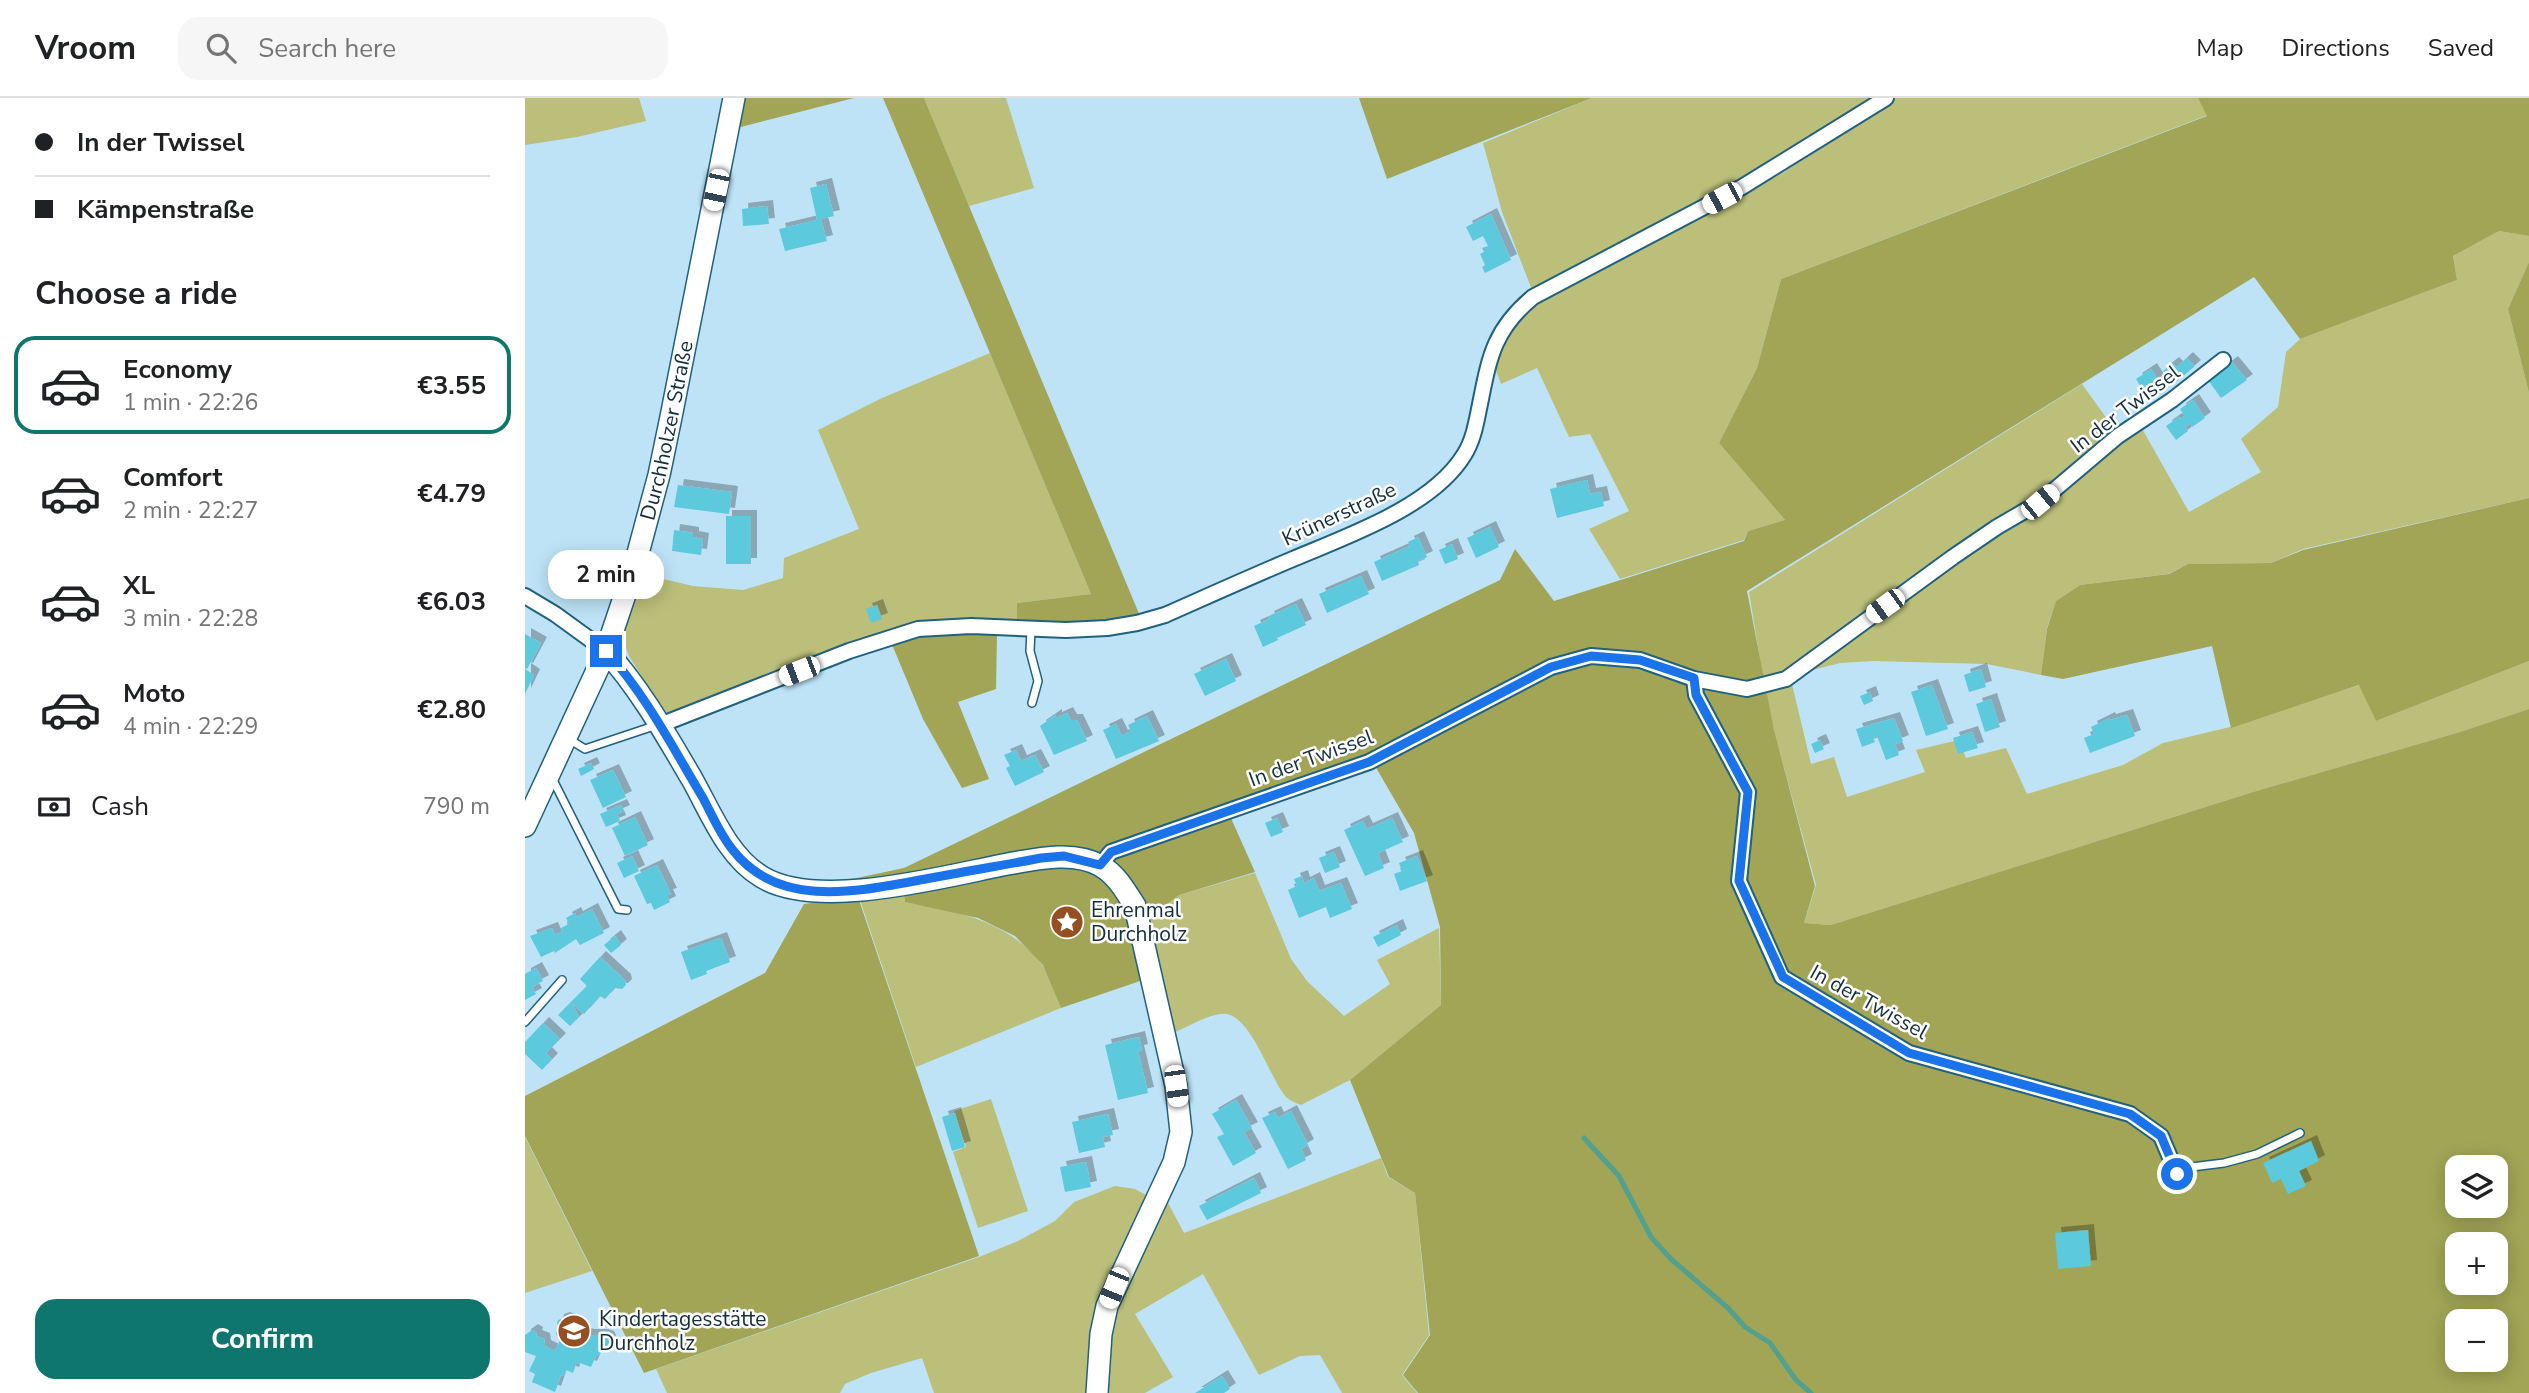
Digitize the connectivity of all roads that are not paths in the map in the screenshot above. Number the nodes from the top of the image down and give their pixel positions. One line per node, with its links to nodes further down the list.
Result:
1 (734, 98): 6 (street, Durchholzer Straße)
2 (1886, 98): 5 (street, Krünerstraße)
3 (2223, 360): 7 (street, In der Twissel)
4 (525, 596): 6 (street)
5 (1031, 629): 8 (lane); 9 (street, Krünerstraße)
6 (606, 651): 9 (street); 10 (street, Durchholzer Straße)
7 (1694, 678): 13 (street, In der Twissel); 18 (street, In der Twissel)
8 (1031, 703)
9 (660, 724): 10 (lane); 13 (street)
10 (567, 738): 11 (street, Durchholzer Straße)
11 (549, 771): 12 (street, Durchholzer Straße); 14 (lane)
12 (525, 826)
13 (1100, 865): 19 (street)
14 (627, 910)
15 (562, 980): 16 (lane)
16 (525, 1022)
17 (2299, 1133): 18 (lane)
18 (2176, 1172)
19 (1097, 1393)

